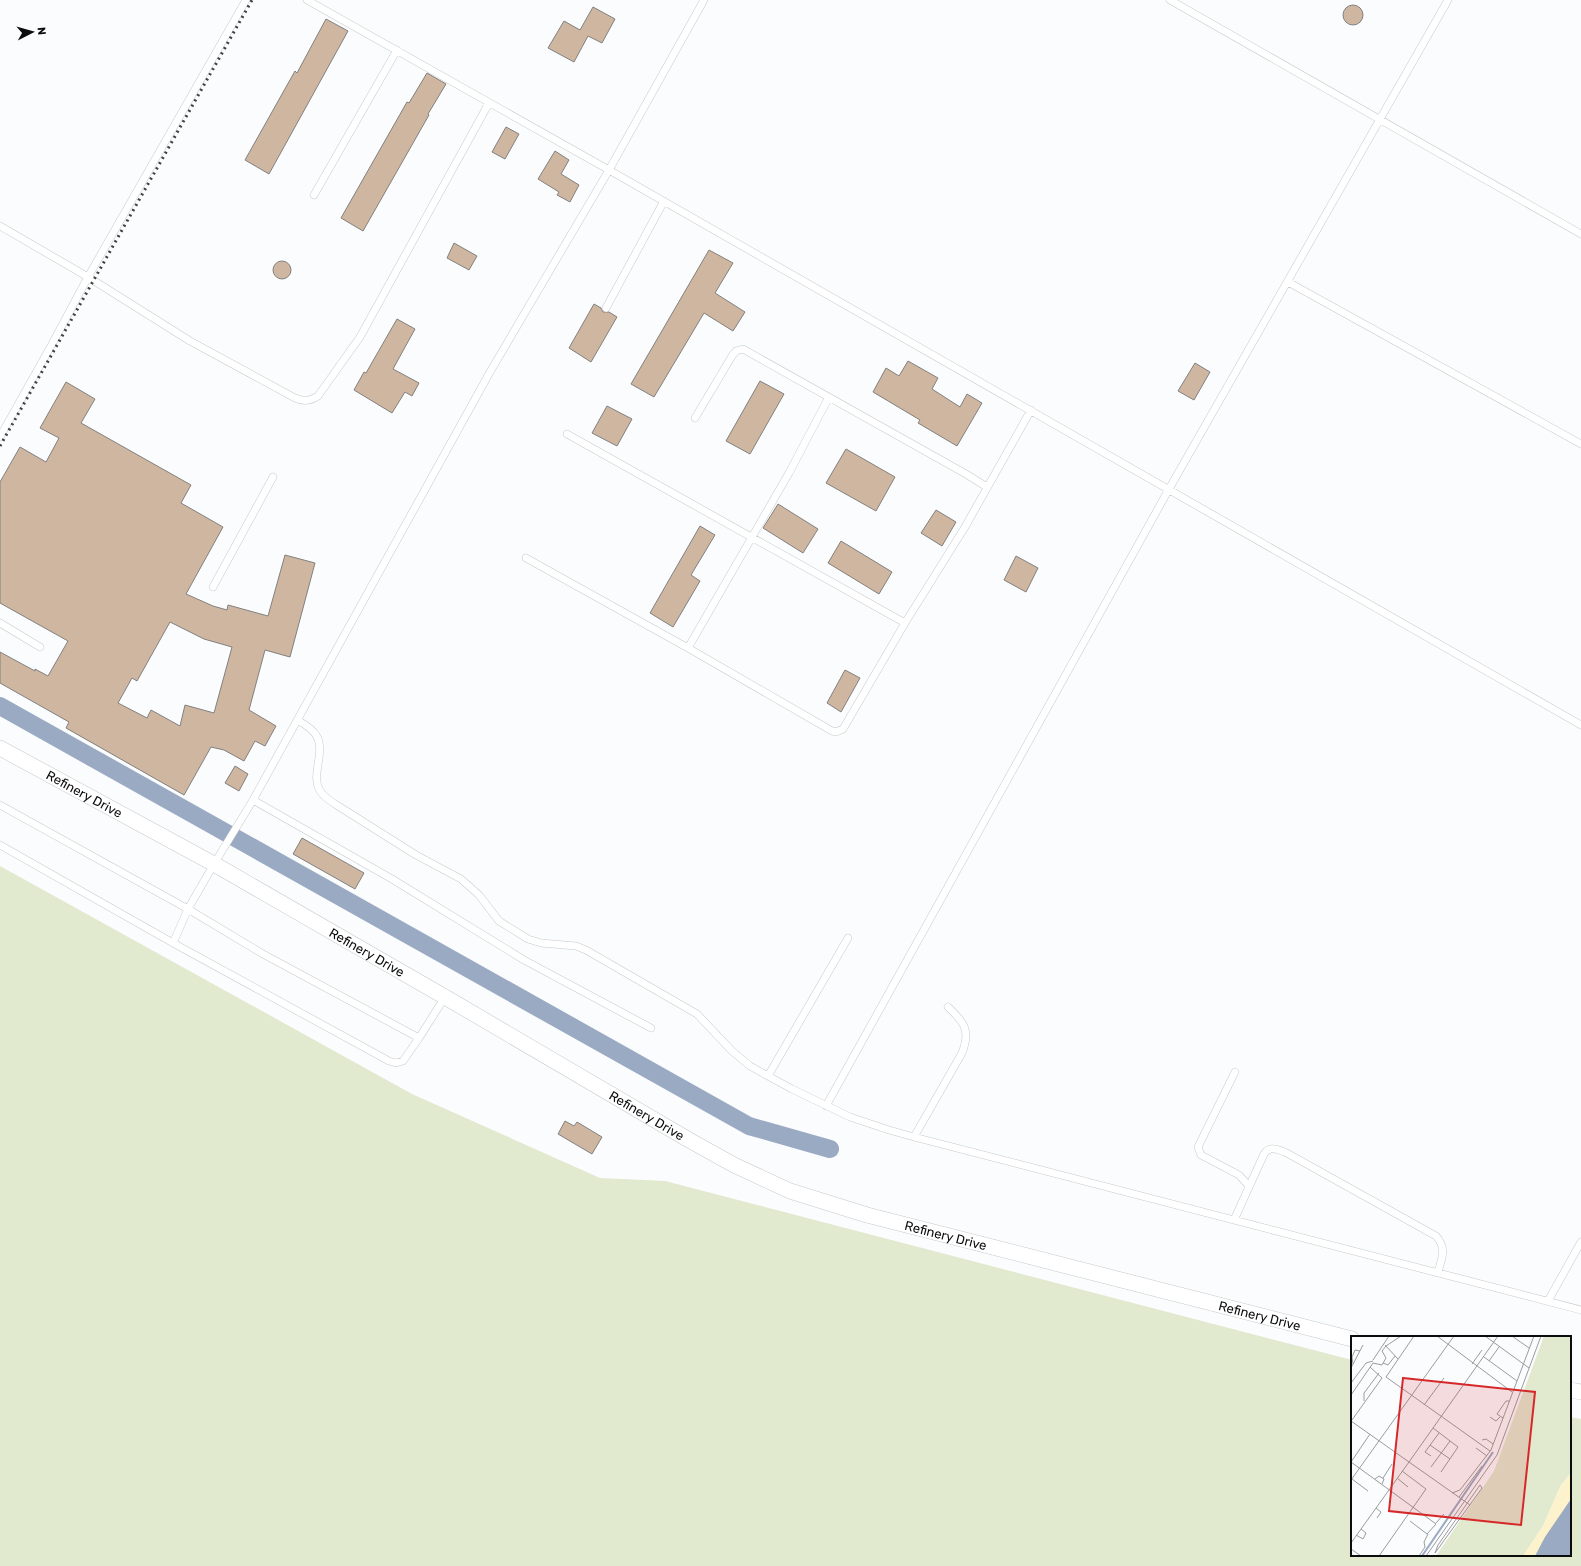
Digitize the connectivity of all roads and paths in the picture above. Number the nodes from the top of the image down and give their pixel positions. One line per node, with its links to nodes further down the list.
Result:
1 (246, 0): 14 (lane)
2 (307, 0): 6 (lane)
3 (704, 0): 9 (lane)
4 (1170, 0): 8 (lane)
5 (1448, 0): 8 (lane)
6 (397, 50): 7 (lane); 10 (lane)
7 (489, 102): 9 (lane); 14 (lane)
8 (1380, 119): 13 (lane); 15 (lane)
9 (609, 170): 11 (lane); 33 (lane)
10 (314, 195)
11 (664, 201): 16 (lane); 18 (lane)
12 (0, 226): 14 (lane)
13 (1581, 234)
14 (88, 277): 21 (lane)
15 (1288, 282): 22 (lane); 25 (lane)
16 (606, 308)
17 (829, 397): 19 (lane); 24 (lane); 26 (lane)
18 (1031, 410): 24 (lane); 25 (lane)
19 (695, 418)
20 (567, 434): 26 (lane)
21 (0, 437)
22 (1581, 444)
23 (273, 477): 28 (lane)
24 (988, 488): 30 (lane)
25 (1170, 489): 34 (lane); 49 (lane)
26 (752, 538): 30 (lane); 32 (lane)
27 (526, 558): 32 (lane)
28 (213, 586)
29 (0, 623): 31 (lane)
30 (905, 623): 32 (lane)
31 (40, 647)
32 (688, 648)
33 (298, 720): 36 (lane); 48 (lane)
34 (1581, 725)
35 (0, 748): 39 (street, Refinery Drive)
36 (253, 800): 39 (lane); 45 (lane)
37 (0, 804): 40 (lane)
38 (0, 845): 42 (lane)
39 (217, 858): 40 (lane); 43 (street, Refinery Drive)
40 (188, 910): 42 (lane); 46 (lane)
41 (848, 938): 48 (lane)
42 (173, 943): 46 (lane)
43 (445, 997): 46 (lane); 57 (street, Refinery Drive)
44 (948, 1007): 50 (lane)
45 (651, 1028)
46 (419, 1038)
47 (1235, 1072): 51 (lane)
48 (768, 1076): 49 (lane)
49 (826, 1106): 50 (lane)
50 (914, 1137): 52 (lane)
51 (1249, 1186): 52 (lane); 54 (lane)
52 (1234, 1220): 54 (lane)
53 (1581, 1242): 55 (lane)
54 (1438, 1272): 55 (lane)
55 (1548, 1301): 56 (lane)
56 (1581, 1310)
57 (1351, 1339)
58 (1571, 1390): 59 (street)
59 (1581, 1392)

